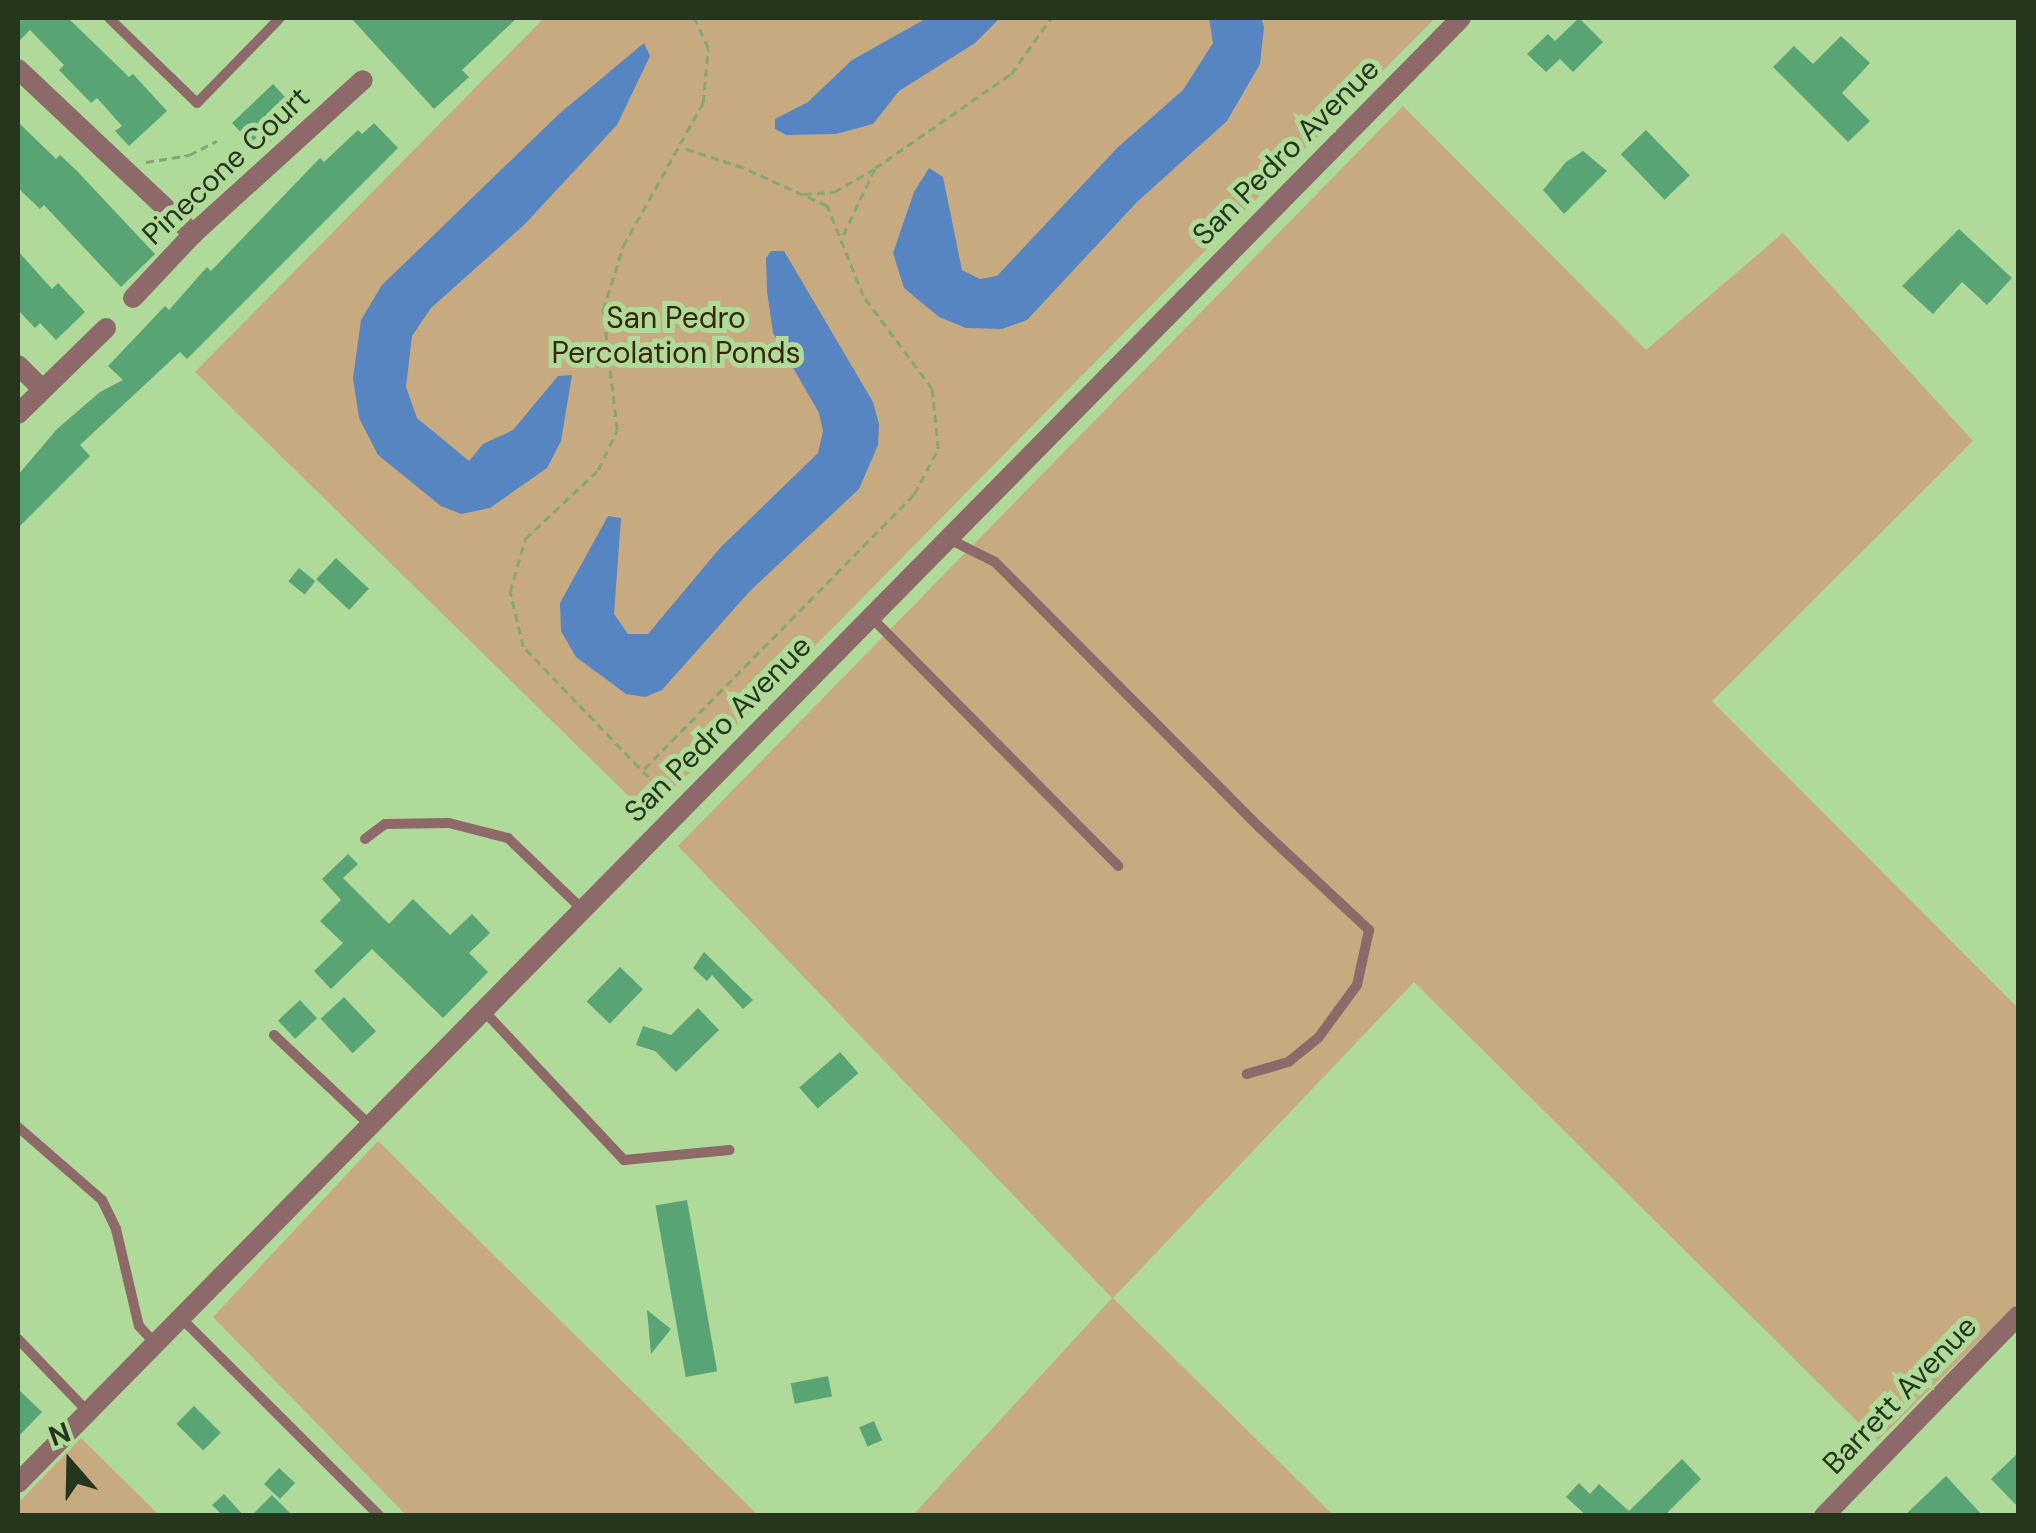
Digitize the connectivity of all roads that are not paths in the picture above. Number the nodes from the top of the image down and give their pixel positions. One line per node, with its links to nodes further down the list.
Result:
1 (109, 18): 2 (lane)
2 (280, 18)
3 (1462, 18): 12 (street, San Pedro Avenue)
4 (18, 68): 6 (street)
5 (363, 80): 6 (street, Pinecone Court)
6 (193, 234): 7 (street, Pinecone Court)
7 (133, 298)
8 (106, 328): 10 (street)
9 (18, 366): 10 (street)
10 (42, 389): 11 (street)
11 (18, 414)
12 (948, 539): 13 (street, San Pedro Avenue); 19 (lane)
13 (871, 617): 15 (lane); 16 (street, San Pedro Avenue)
14 (365, 839): 16 (lane)
15 (1118, 866)
16 (581, 908): 17 (street, San Pedro Avenue)
17 (482, 1009): 20 (street, San Pedro Avenue); 22 (lane)
18 (274, 1036): 20 (lane)
19 (1246, 1074)
20 (370, 1125): 24 (street, San Pedro Avenue)
21 (18, 1127): 26 (lane)
22 (730, 1150)
23 (2018, 1316): 30 (street, Barrett Avenue)
24 (181, 1318): 26 (street, San Pedro Avenue); 29 (lane)
25 (18, 1340): 27 (lane)
26 (155, 1344): 27 (street, San Pedro Avenue)
27 (88, 1412): 28 (street, San Pedro Avenue)
28 (18, 1483)
29 (380, 1516)
30 (1824, 1516)

